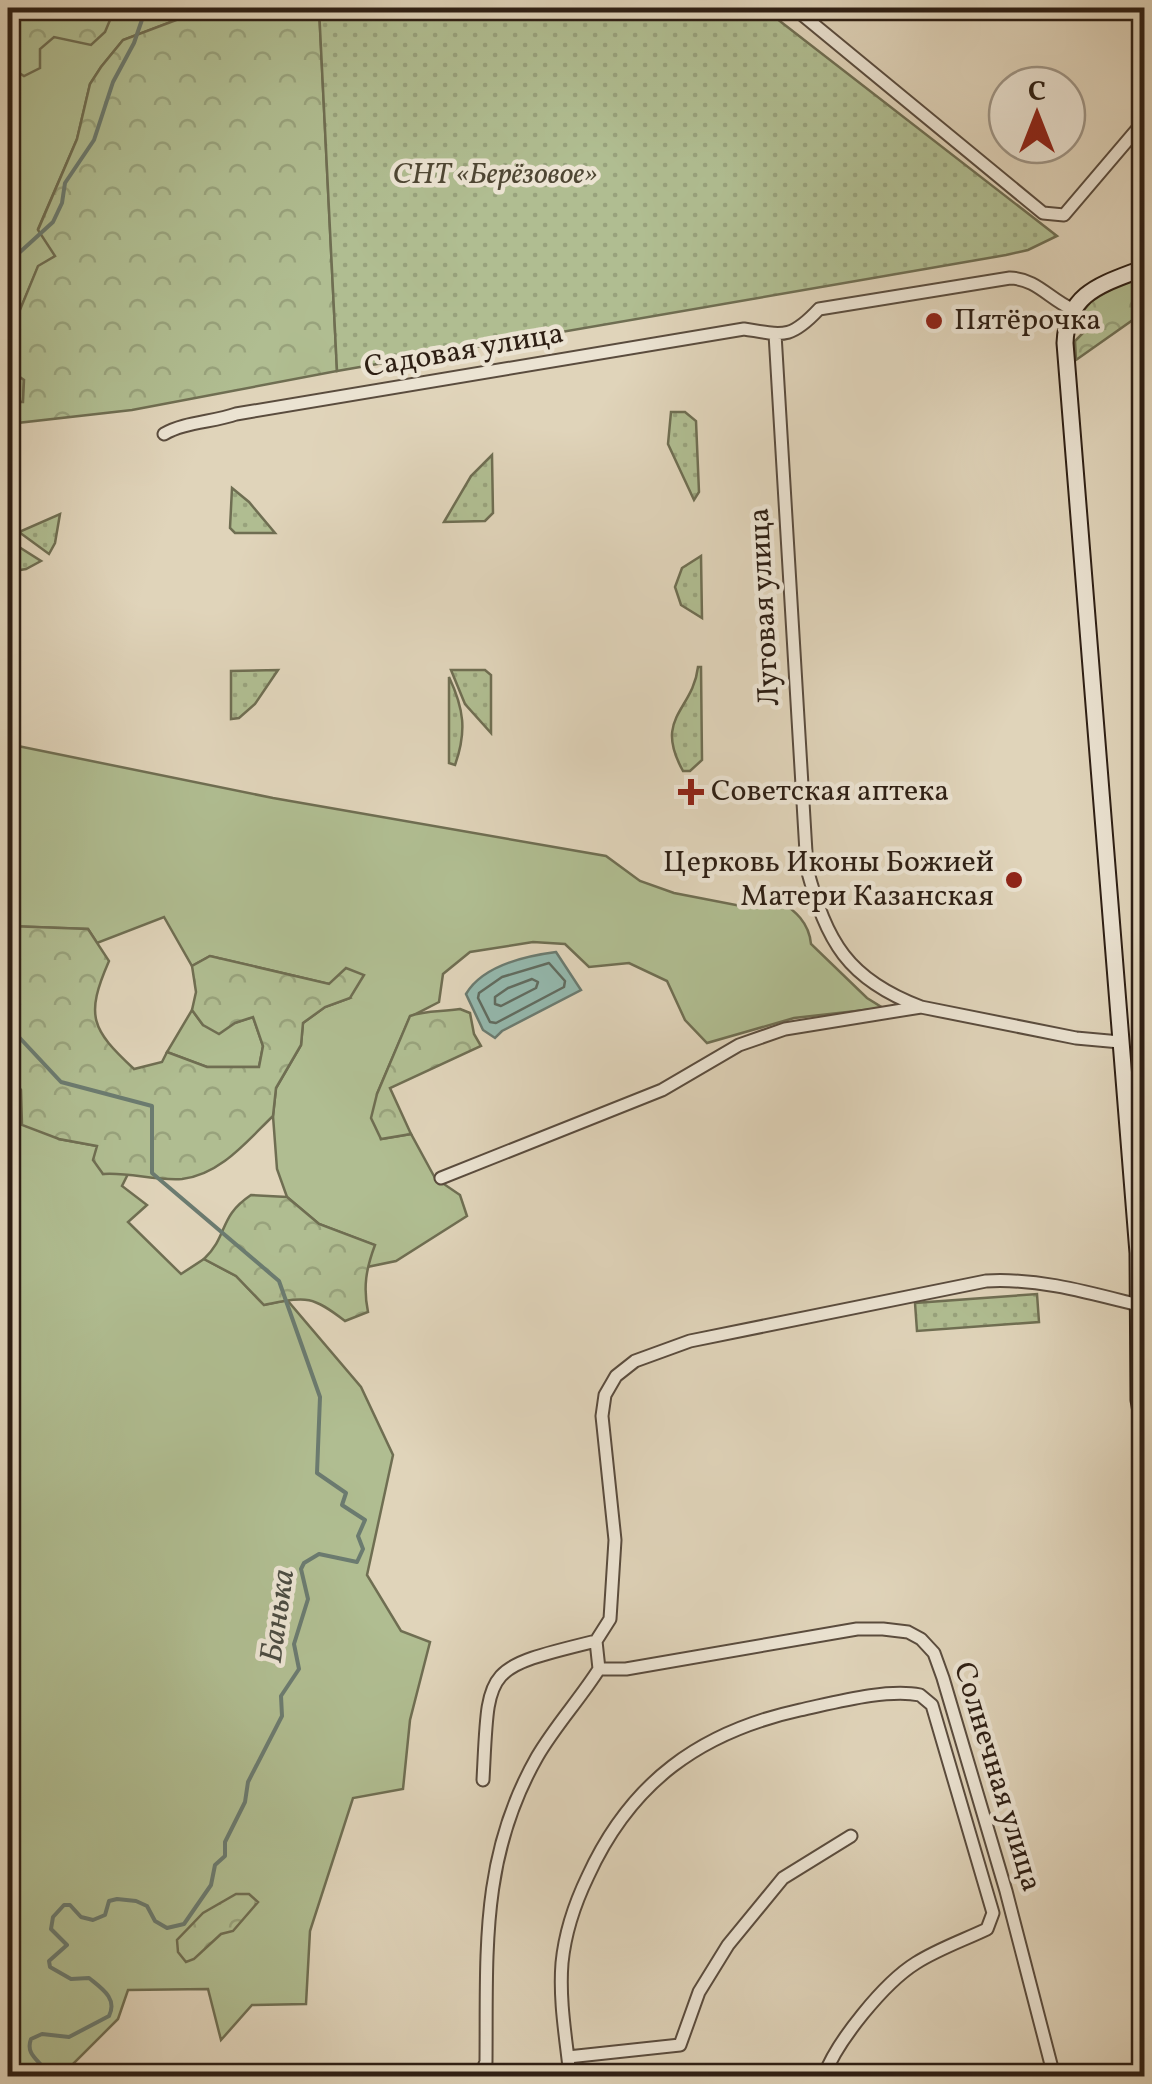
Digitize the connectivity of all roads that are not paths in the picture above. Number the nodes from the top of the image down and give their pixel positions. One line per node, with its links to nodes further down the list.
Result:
1 (794, 8): 2 (street)
2 (1144, 121)
3 (1144, 268): 4 (street)
4 (1072, 309): 5 (street); 8 (street)
5 (775, 334): 6 (street, Садовая улица); 7 (street, Луговая улица)
6 (164, 434)
7 (921, 1007): 8 (street); 9 (street)
8 (1120, 1042): 10 (street)
9 (441, 1178)
10 (1138, 1305): 11 (street); 12 (street)
11 (1144, 1430)
12 (596, 1641): 13 (street); 14 (street)
13 (599, 1669): 17 (street); 20 (street, Солнечная улица)
14 (482, 1780)
15 (851, 1836): 16 (street)
16 (568, 2057): 18 (street); 19 (street)
17 (480, 2076)
18 (570, 2076)
19 (824, 2076)
20 (1054, 2076)

